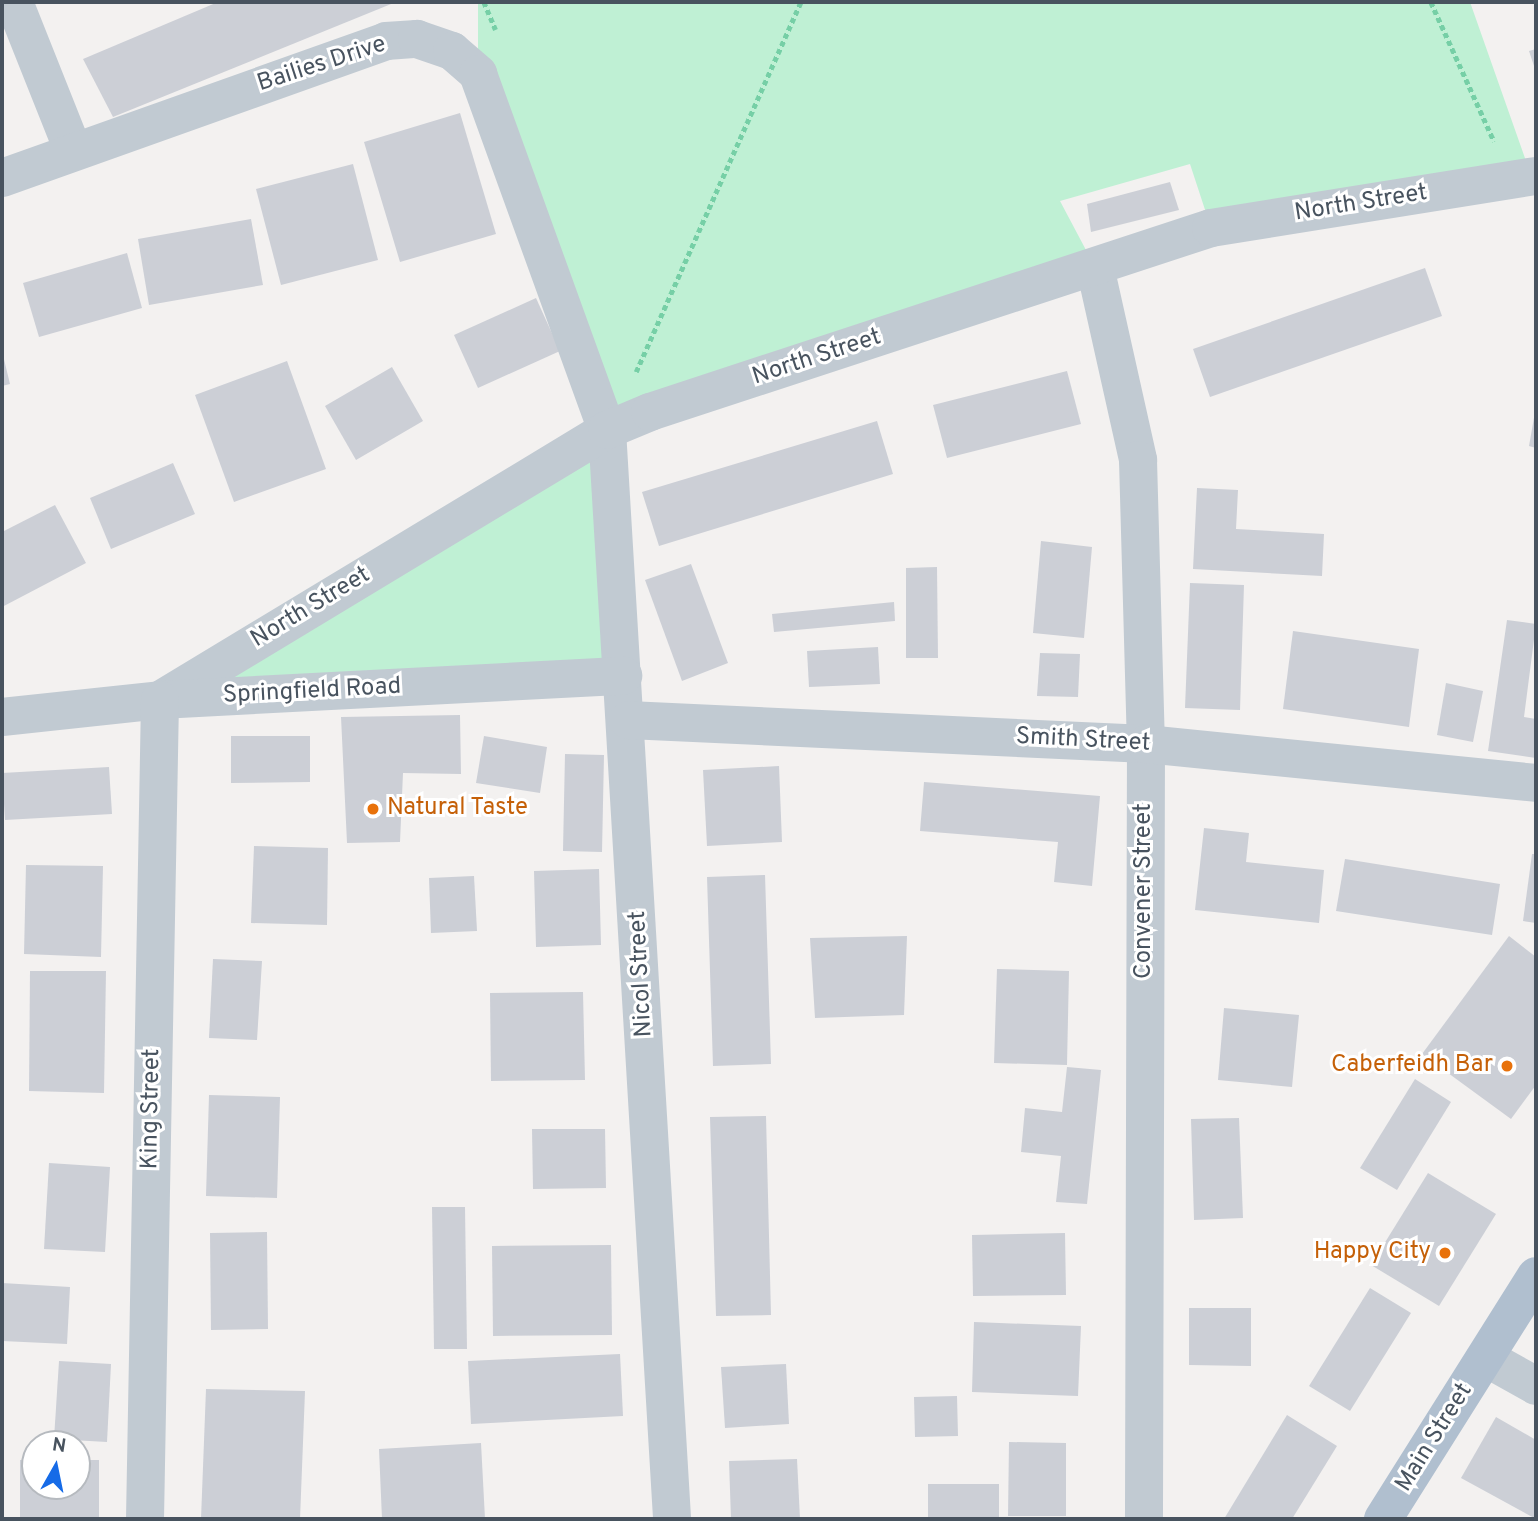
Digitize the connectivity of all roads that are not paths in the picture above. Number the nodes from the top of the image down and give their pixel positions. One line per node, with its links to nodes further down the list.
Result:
1 (14, 2): 2 (street)
2 (73, 150): 3 (street, Bailies Drive); 6 (street, Bailies Drive)
3 (2, 178)
4 (1524, 178): 5 (street, North Street)
5 (1095, 267): 6 (street, North Street); 11 (street, Convener Street)
6 (607, 430): 7 (street, Nicol Street); 8 (street, North Street)
7 (623, 676): 8 (street, Springfield Road); 10 (street, Nicol Street)
8 (160, 700): 9 (street, Springfield Road); 16 (street, King Street)
9 (2, 718)
10 (628, 720): 11 (street, Smith Street); 17 (street, Nicol Street)
11 (1146, 744): 12 (street, Smith Street); 18 (street, Convener Street)
12 (1536, 783)
13 (1536, 1276): 14 (main road, Main Street)
14 (1486, 1358): 15 (street, Main Street); 19 (main road, Main Street)
15 (1536, 1386)
16 (145, 1519)
17 (672, 1519)
18 (1144, 1519)
19 (1383, 1519)

